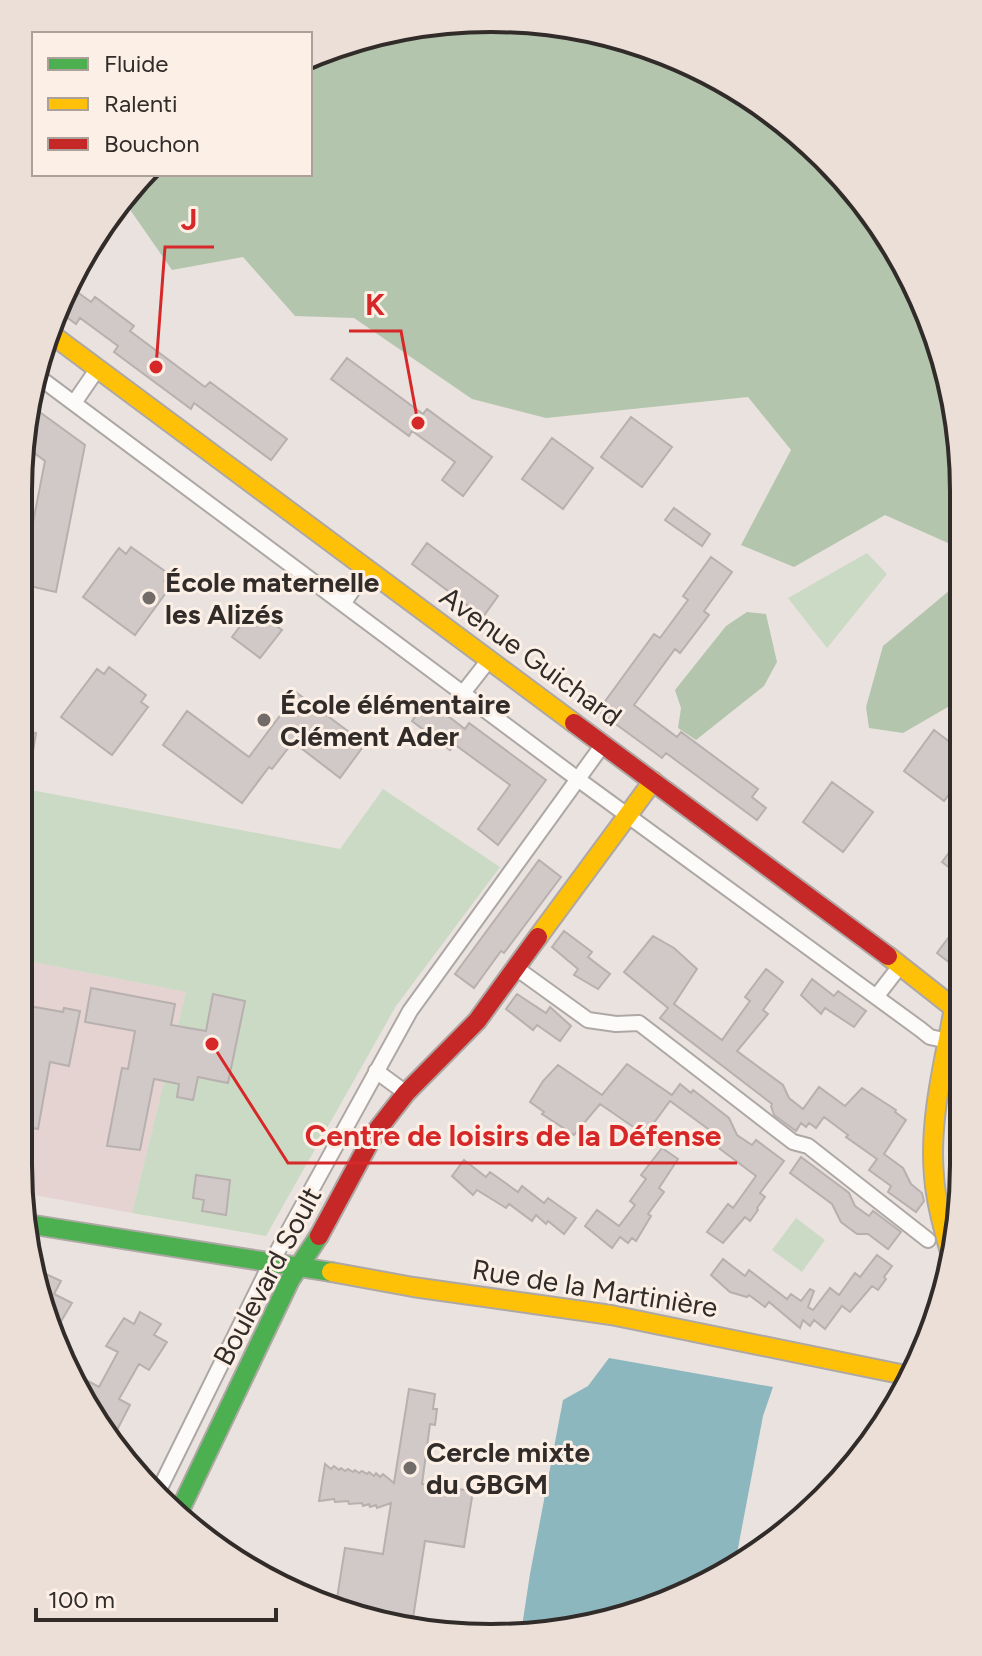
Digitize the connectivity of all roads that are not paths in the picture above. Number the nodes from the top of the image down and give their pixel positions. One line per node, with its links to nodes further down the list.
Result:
1 (58, 339): 2 (street, Avenue Guichard)
2 (98, 368): 4 (street); 5 (street, Avenue Guichard)
3 (46, 382): 4 (street)
4 (74, 403): 6 (street)
5 (366, 570): 6 (street); 7 (street, Avenue Guichard)
6 (343, 604): 8 (street)
7 (488, 661): 8 (street); 9 (street, Avenue Guichard)
8 (463, 693): 10 (street)
9 (604, 743): 10 (street, Boulevard Soult); 11 (street, Avenue Guichard)
10 (579, 780): 12 (street); 19 (street, Boulevard Soult)
11 (653, 781): 12 (street, Boulevard Soult); 13 (street, Avenue Guichard)
12 (627, 813): 14 (street, Boulevard Soult); 15 (street)
13 (900, 966): 15 (street); 16 (street, Avenue Guichard)
14 (516, 968): 20 (street, Boulevard Soult); 23 (street)
15 (876, 997): 18 (street)
16 (950, 1003)
17 (950, 1035): 18 (street, Avenue Guichard)
18 (948, 1041): 22 (street, Avenue Guichard)
19 (376, 1071): 20 (street); 24 (street, Boulevard Soult)
20 (406, 1093): 25 (street, Boulevard Soult)
21 (36, 1225): 24 (street, Rue de la Martinière)
22 (945, 1230)
23 (928, 1240)
24 (271, 1263): 25 (street, Rue de la Martinière); 27 (street, Boulevard Soult)
25 (298, 1267): 26 (street, Rue de la Martinière); 28 (street, Boulevard Soult)
26 (900, 1374)
27 (161, 1485)
28 (182, 1505)

